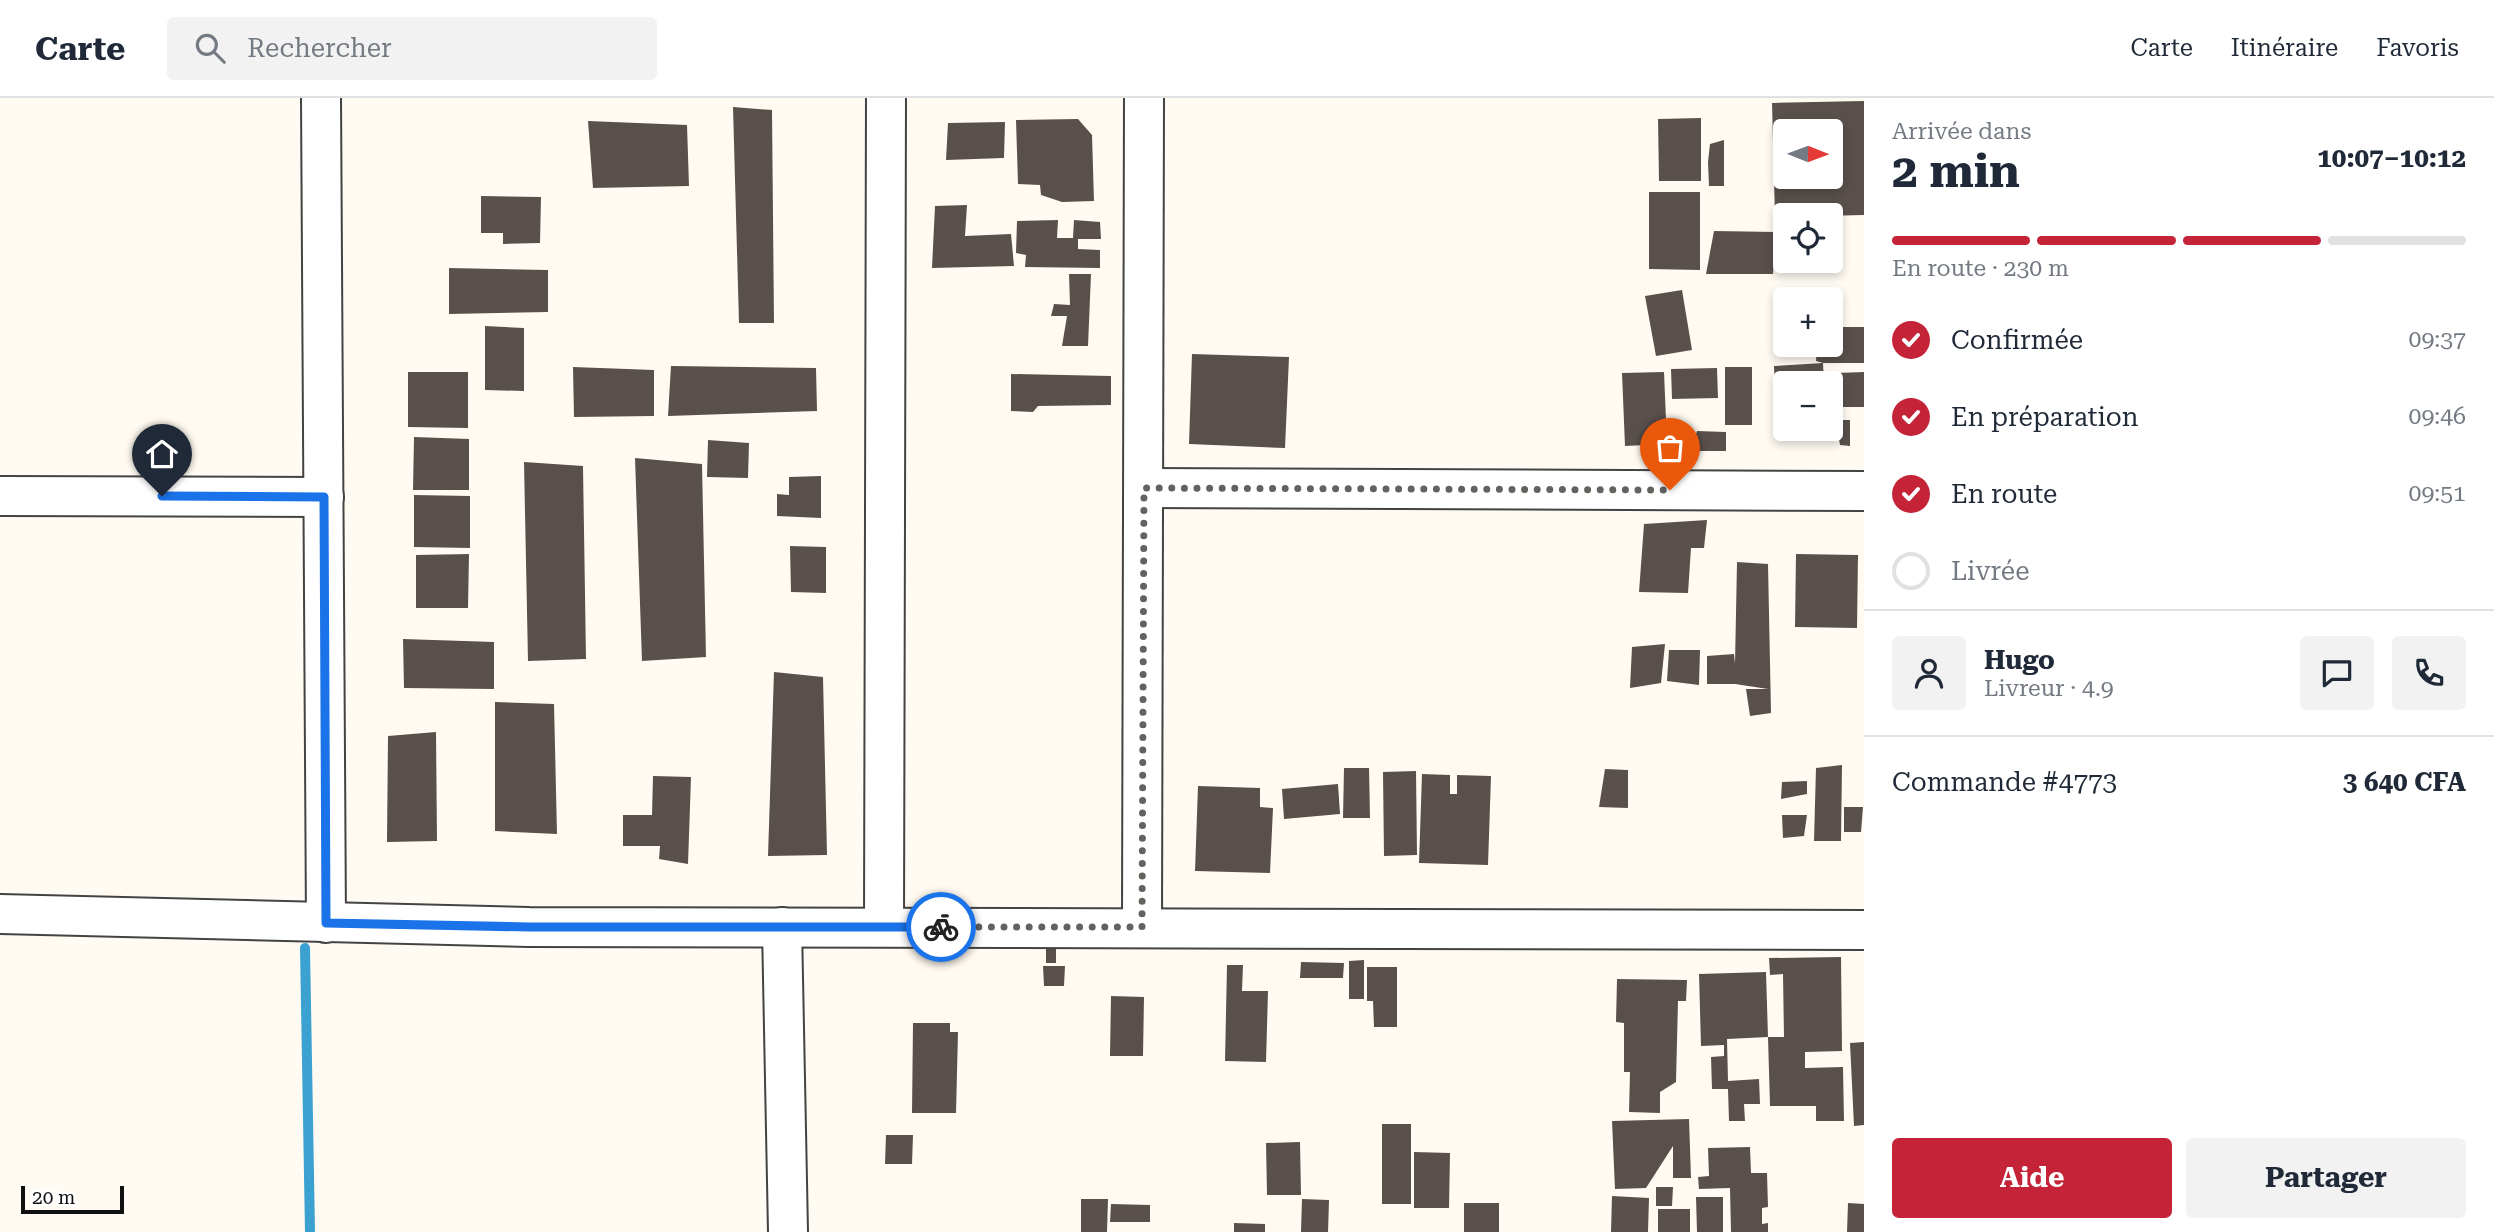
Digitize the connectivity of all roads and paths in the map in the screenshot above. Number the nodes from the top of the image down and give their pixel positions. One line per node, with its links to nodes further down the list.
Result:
1 (321, 98): 7 (street)
2 (886, 98): 11 (street)
3 (1144, 98): 4 (street)
4 (1144, 488): 5 (street); 12 (street)
5 (1864, 491)
6 (0, 496): 7 (street)
7 (324, 497): 9 (street)
8 (0, 914): 9 (street)
9 (326, 923): 10 (street)
10 (782, 927): 11 (street); 14 (street)
11 (884, 927): 12 (street)
12 (1142, 927): 13 (street)
13 (1864, 930)
14 (788, 1232)

